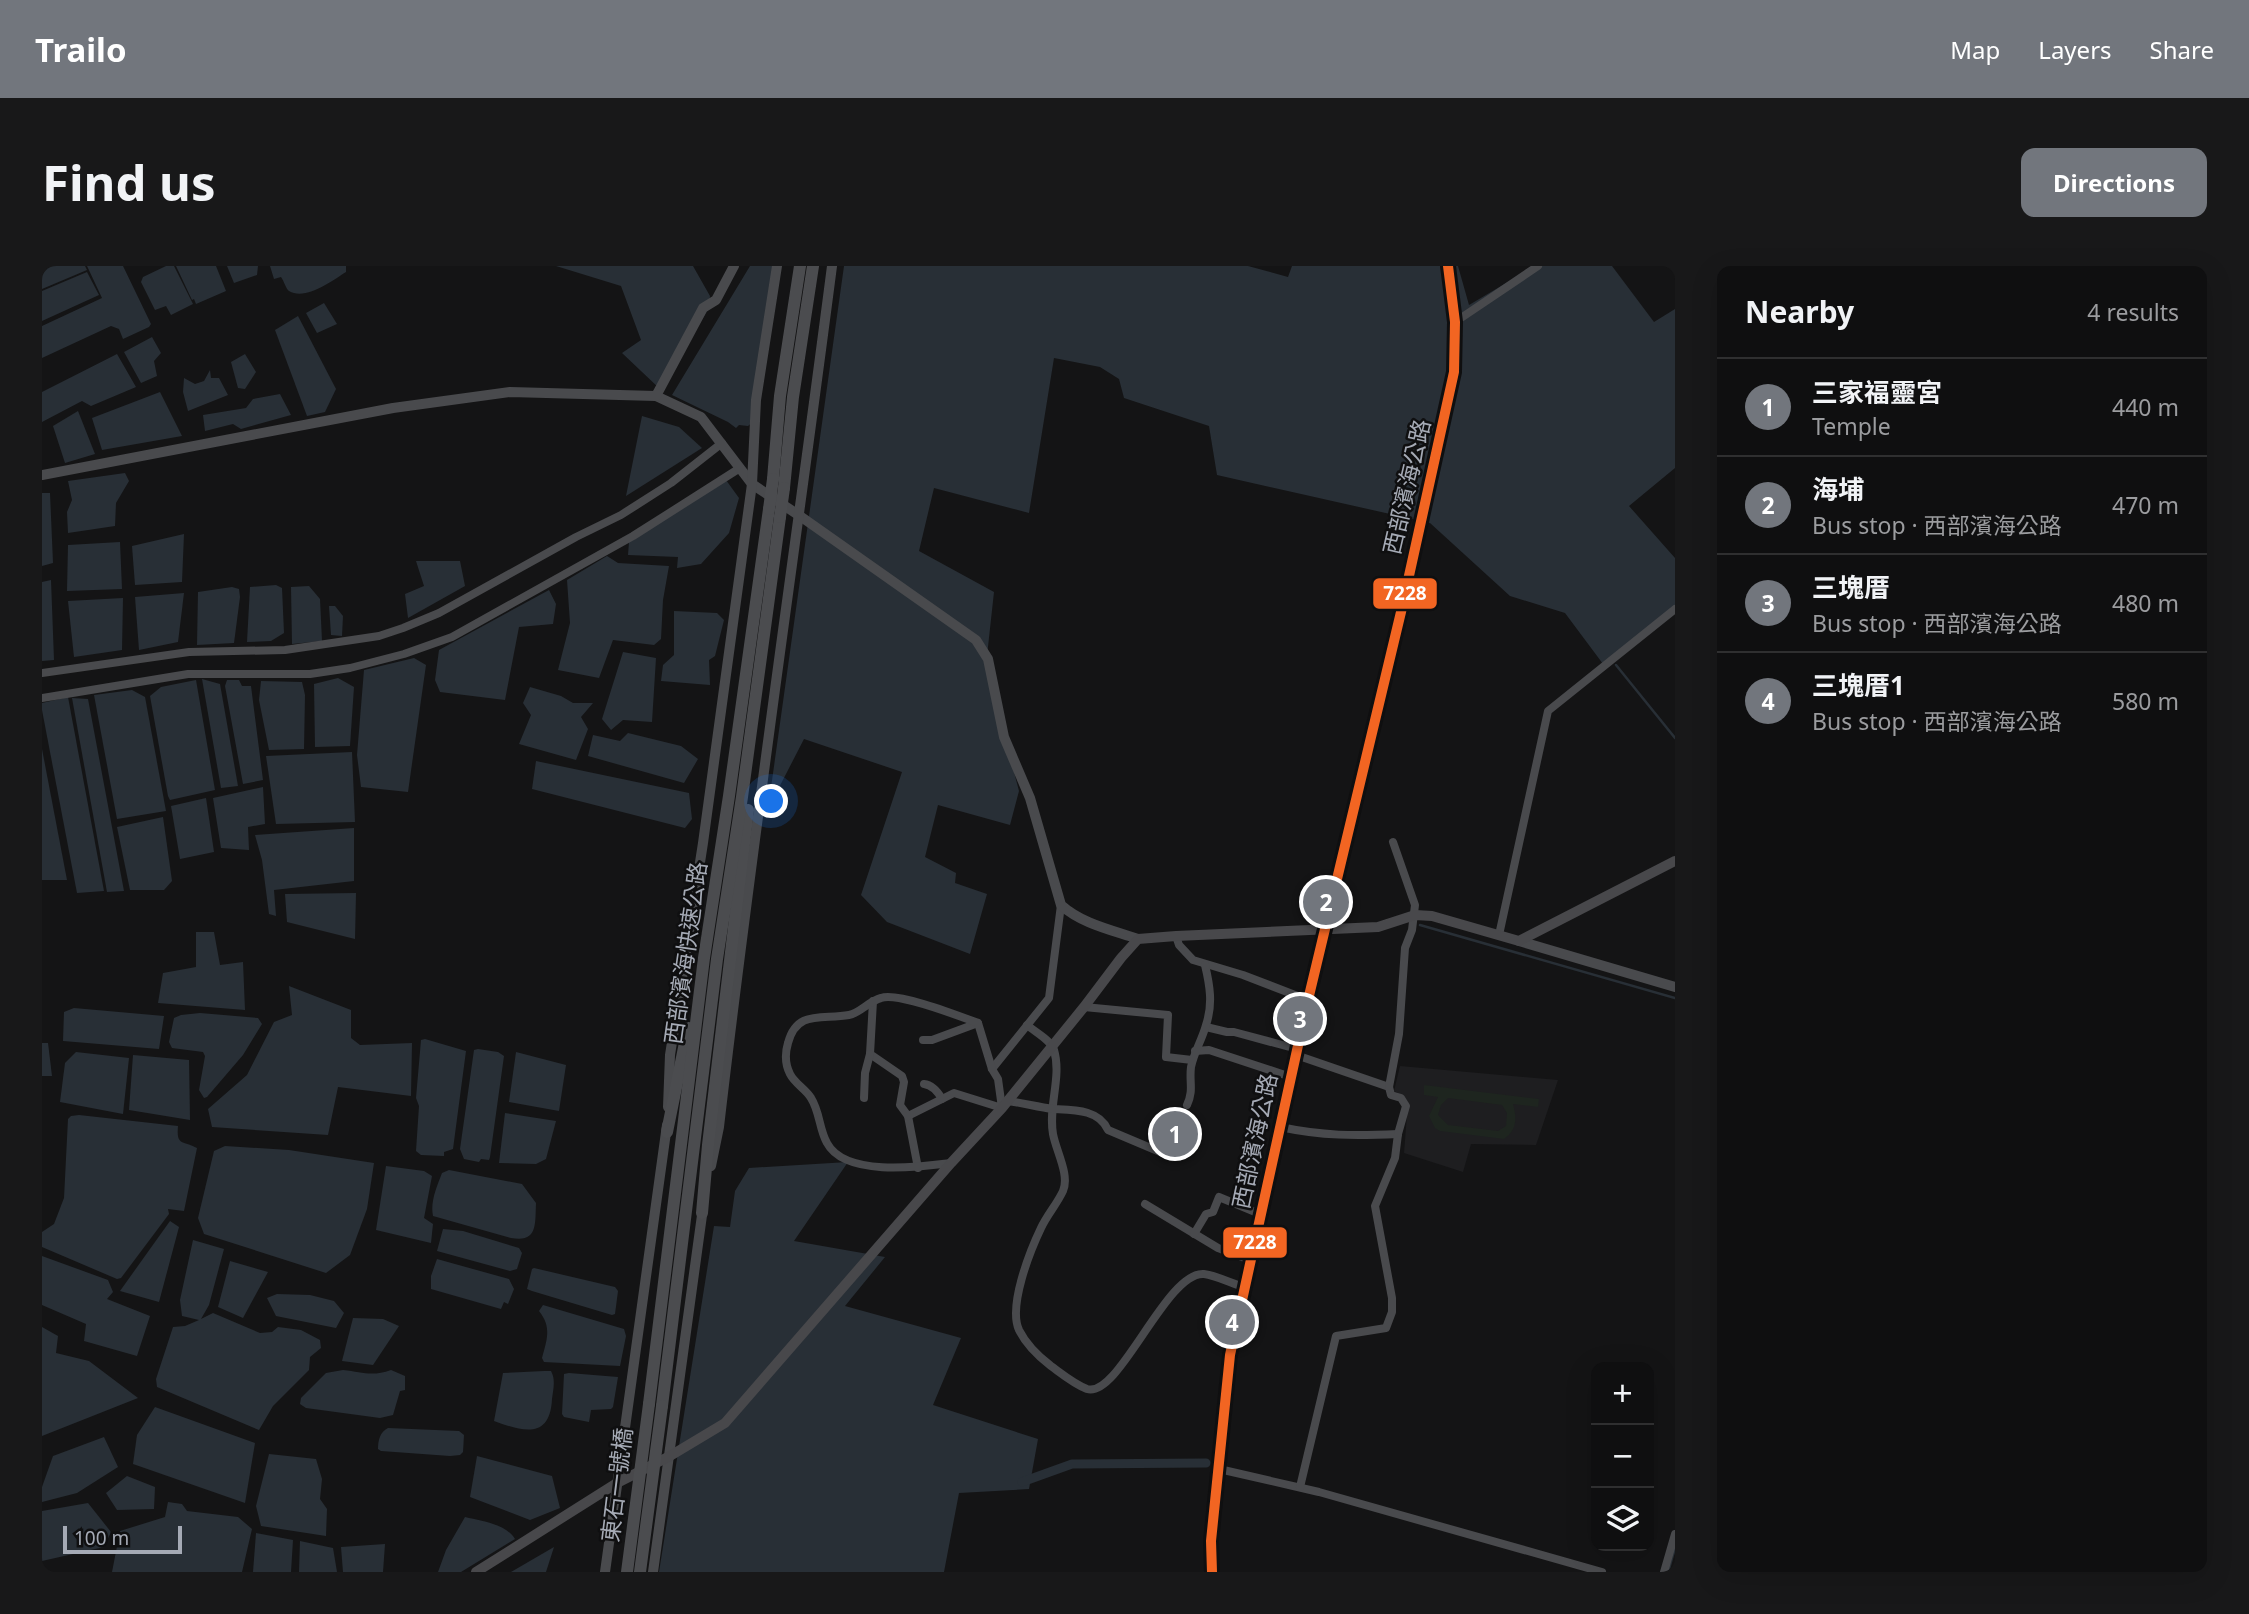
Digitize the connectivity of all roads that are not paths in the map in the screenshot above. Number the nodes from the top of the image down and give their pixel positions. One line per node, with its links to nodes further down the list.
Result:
1 (734, 266): 9 (street)
2 (777, 266): 13 (street)
3 (800, 266): 17 (main road, 西部濱海快速公路, bridge)
4 (813, 266): 17 (main road, 西部濱海快速公路, bridge)
5 (832, 266): 14 (street)
6 (1448, 266): 8 (main road, 西部濱海公路)
7 (1538, 266): 8 (street)
8 (1455, 322): 23 (main road, 西部濱海公路)
9 (656, 396): 10 (street); 12 (street)
10 (724, 446): 11 (street); 16 (street)
11 (738, 467): 13 (street); 18 (street)
12 (42, 475)
13 (752, 484): 14 (street); 52 (street)
14 (800, 516): 21 (street); 58 (street)
15 (1675, 609): 24 (street)
16 (42, 673)
17 (753, 673): 52 (main road); 58 (main road); 63 (main road, 西部濱海快速公路)
18 (42, 698)
19 (1393, 842): 22 (street)
20 (1675, 861): 27 (main road)
21 (1061, 905): 26 (street); 34 (street)
22 (1415, 915): 23 (main road); 24 (main road); 44 (street)
23 (1324, 929): 25 (main road); 30 (main road, 西部濱海公路)
24 (1499, 935): 27 (main road)
25 (1176, 936): 26 (main road); 28 (street)
26 (1138, 939): 32 (main road)
27 (1519, 941): 29 (street)
28 (1205, 965): 30 (street); 35 (street)
29 (1675, 987)
30 (1308, 1000): 38 (main road, 西部濱海公路)
31 (873, 1001): 33 (street); 39 (street); 56 (street)
32 (1084, 1007): 37 (main road); 40 (street)
33 (978, 1023): 36 (street); 41 (street)
34 (1027, 1026): 37 (street); 41 (street)
35 (1206, 1027): 38 (street); 40 (street)
36 (923, 1040)
37 (1053, 1046): 47 (main road); 49 (street)
38 (1296, 1052): 42 (main road, 西部濱海公路); 44 (street)
39 (870, 1054): 45 (street); 50 (street)
40 (1194, 1056): 42 (street); 48 (street)
41 (992, 1069): 47 (street)
42 (1291, 1077): 51 (main road, 西部濱海公路)
43 (924, 1084): 46 (street)
44 (1390, 1087): 53 (street)
45 (864, 1098)
46 (942, 1099): 47 (street); 50 (street)
47 (1005, 1104): 49 (street); 55 (main road)
48 (1187, 1105)
49 (1052, 1108): 54 (street); 62 (street)
50 (908, 1116): 56 (street)
51 (1280, 1127): 53 (street); 59 (main road, 西部濱海公路)
52 (667, 1132): 66 (street)
53 (1398, 1134): 67 (street)
54 (1172, 1157)
55 (951, 1163): 56 (street); 64 (main road)
56 (918, 1167)
57 (1145, 1204): 60 (street)
58 (702, 1213): 64 (street)
59 (1261, 1214): 60 (street); 61 (main road, 西部濱海公路)
60 (1194, 1234): 61 (street)
61 (1250, 1261): 62 (main road, 西部濱海公路)
62 (1244, 1287): 65 (main road, 西部濱海公路)
63 (655, 1405): 71 (main road, 東石一號橋, bridge); 72 (main road, 東石一號橋, bridge)
64 (670, 1457): 66 (main road); 73 (street)
65 (1219, 1469): 67 (street); 74 (main road, 西部濱海公路)
66 (617, 1483): 69 (main road); 70 (street)
67 (1300, 1487): 75 (street)
68 (1675, 1534): 76 (street)
69 (476, 1572)
70 (605, 1572)
71 (627, 1572)
72 (640, 1572)
73 (653, 1572)
74 (1212, 1572)
75 (1602, 1572)
76 (1664, 1572)

